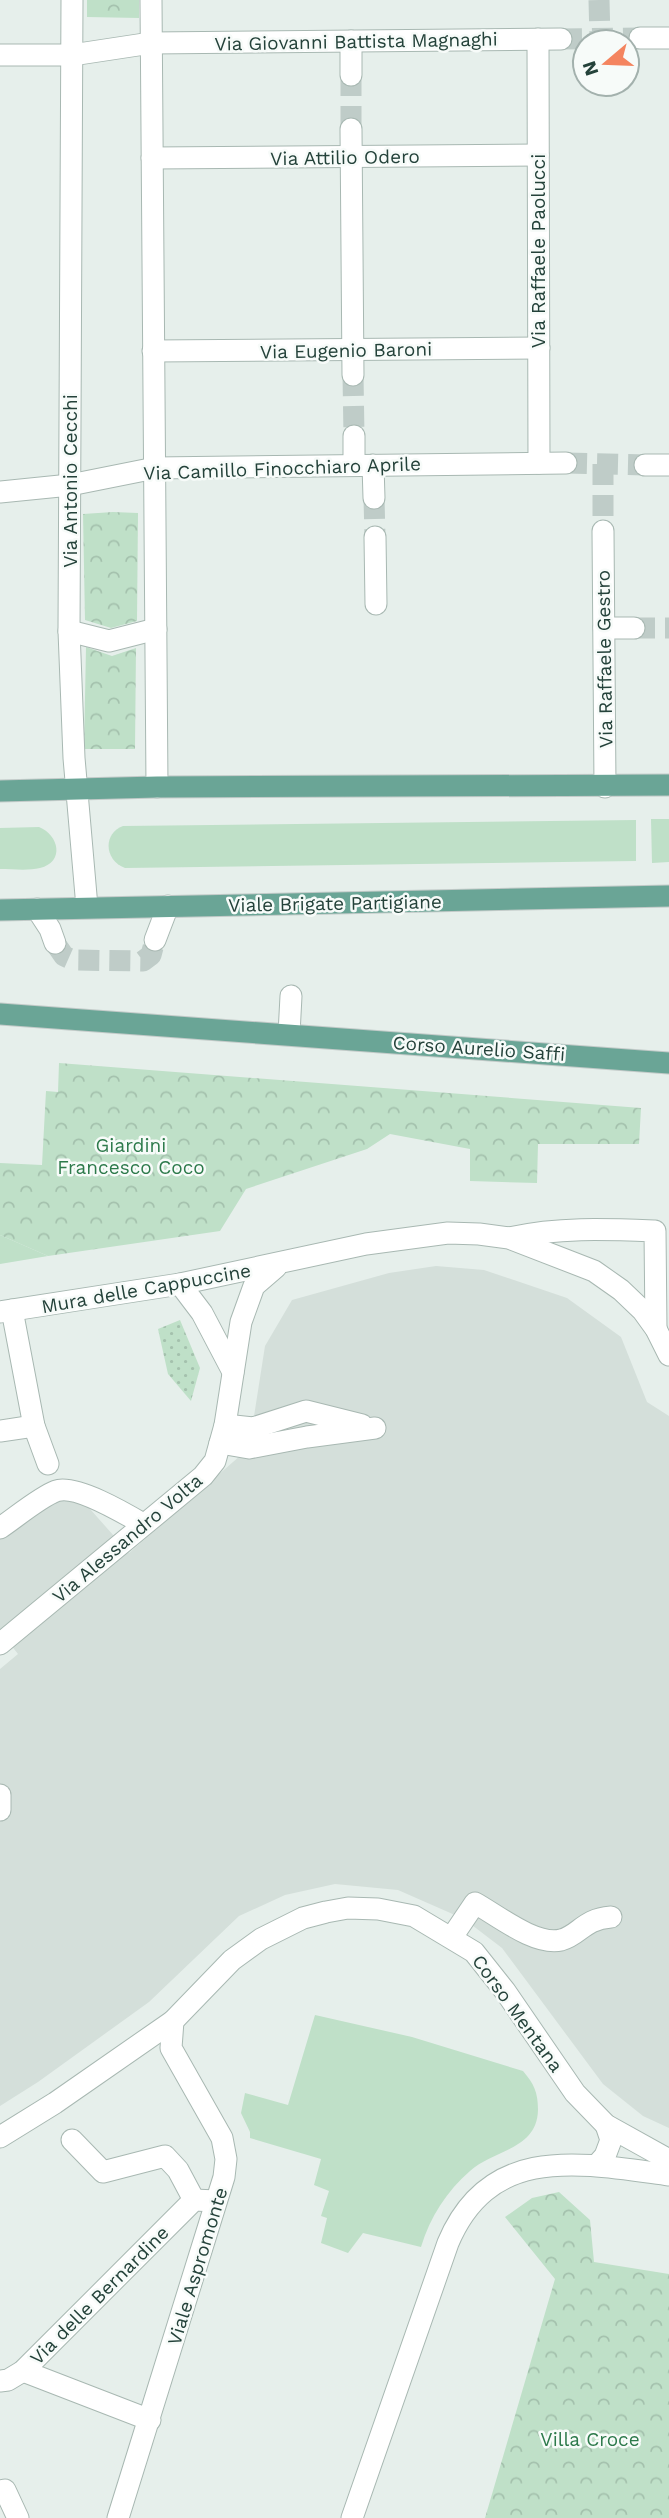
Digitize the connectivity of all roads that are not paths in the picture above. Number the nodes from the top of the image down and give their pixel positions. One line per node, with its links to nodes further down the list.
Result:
1 (72, 0): 10 (street, Via Antonio Cecchi)
2 (151, 0): 8 (street)
3 (641, 38): 4 (street)
4 (669, 38)
5 (538, 39): 6 (street, Via Giovanni Battista Magnaghi); 7 (street, Via Giovanni Battista Magnaghi); 13 (street, Via Raffaele Paolucci)
6 (561, 39)
7 (351, 41): 8 (street, Via Giovanni Battista Magnaghi); 11 (street)
8 (151, 43): 10 (street); 15 (street)
9 (0, 55): 10 (street)
10 (72, 55): 27 (street, Via Antonio Cecchi)
11 (351, 75)
12 (351, 129): 14 (street)
13 (538, 155): 14 (street, Via Attilio Odero); 16 (street, Via Raffaele Paolucci)
14 (352, 157): 15 (street, Via Attilio Odero); 17 (street)
15 (152, 159): 18 (street)
16 (539, 348): 17 (street, Via Eugenio Baroni); 21 (street, Via Raffaele Paolucci)
17 (354, 349): 18 (street, Via Eugenio Baroni); 19 (street)
18 (153, 351): 26 (street)
19 (353, 375)
20 (354, 436): 23 (street)
21 (539, 463): 22 (street, Via Camillo Finocchiaro Aprile); 23 (street, Via Camillo Finocchiaro Aprile)
22 (566, 463)
23 (363, 465): 26 (street, Via Camillo Finocchiaro Aprile); 29 (street)
24 (669, 465): 25 (street)
25 (645, 466)
26 (155, 468): 27 (street, Via Camillo Finocchiaro Aprile); 35 (street)
27 (70, 485): 28 (street, Via Camillo Finocchiaro Aprile); 36 (street, Via Antonio Cecchi)
28 (0, 492)
29 (374, 498)
30 (603, 531): 33 (street, Via Raffaele Gestro)
31 (375, 537): 32 (street)
32 (376, 604)
33 (604, 628): 34 (street); 39 (street, Via Raffaele Gestro)
34 (634, 628)
35 (156, 629): 36 (street); 38 (street)
36 (69, 631): 40 (street, Via Antonio Cecchi)
37 (669, 785): 39 (main road)
38 (157, 787): 39 (main road); 40 (main road)
39 (605, 787)
40 (76, 790): 41 (main road); 44 (street, Via Antonio Cecchi)
41 (0, 791)
42 (669, 896): 43 (main road, Viale Brigate Partigiane)
43 (168, 906): 44 (main road, Viale Brigate Partigiane); 47 (street)
44 (87, 907): 45 (main road, Viale Brigate Partigiane)
45 (37, 909): 46 (main road, Viale Brigate Partigiane); 48 (street)
46 (0, 910)
47 (155, 940)
48 (55, 943)
49 (292, 996): 51 (street)
50 (0, 1014): 51 (main road, Corso Aurelio Saffi)
51 (289, 1034): 52 (main road, Corso Aurelio Saffi)
52 (669, 1063)
53 (662, 1224): 54 (street, Mura delle Cappuccine); 59 (street, Mura delle Cappuccine)
54 (509, 1238): 55 (street, Mura delle Cappuccine); 59 (street, Mura delle Cappuccine)
55 (281, 1264): 56 (street, Mura delle Cappuccine); 58 (street, Mura delle Cappuccine)
56 (180, 1284): 57 (street, Mura delle Cappuccine); 61 (street)
57 (6, 1311): 62 (street, Mura delle Cappuccine)
58 (241, 1322): 61 (street, Via Alessandro Volta)
59 (656, 1329): 60 (street)
60 (669, 1355)
61 (233, 1372): 64 (street, Via Alessandro Volta)
62 (34, 1426): 63 (street); 65 (street, Mura delle Cappuccine)
63 (0, 1431)
64 (223, 1434): 64 (street); 66 (street, Via Alessandro Volta)
65 (48, 1464)
66 (143, 1524): 67 (street); 68 (street, Via Alessandro Volta)
67 (0, 1528)
68 (0, 1644)
69 (0, 1795): 70 (street)
70 (0, 1810)
71 (611, 1917): 72 (street)
72 (452, 1937): 73 (street, Corso Mentana); 74 (street, Corso Mentana)
73 (173, 2021): 75 (street, Corso Mentana); 81 (street, Viale Aspromonte)
74 (606, 2124): 77 (street, Corso Mentana); 78 (street)
75 (0, 2137)
76 (72, 2140): 80 (street)
77 (669, 2160)
78 (597, 2165): 79 (street); 87 (street)
79 (669, 2175)
80 (194, 2200): 81 (street); 82 (street, Via delle Bernardine)
81 (216, 2202): 83 (street, Viale Aspromonte)
82 (10, 2377): 83 (street)
83 (141, 2422): 86 (street, Viale Aspromonte)
84 (0, 2491): 85 (street)
85 (18, 2518)
86 (118, 2518)
87 (352, 2518)

